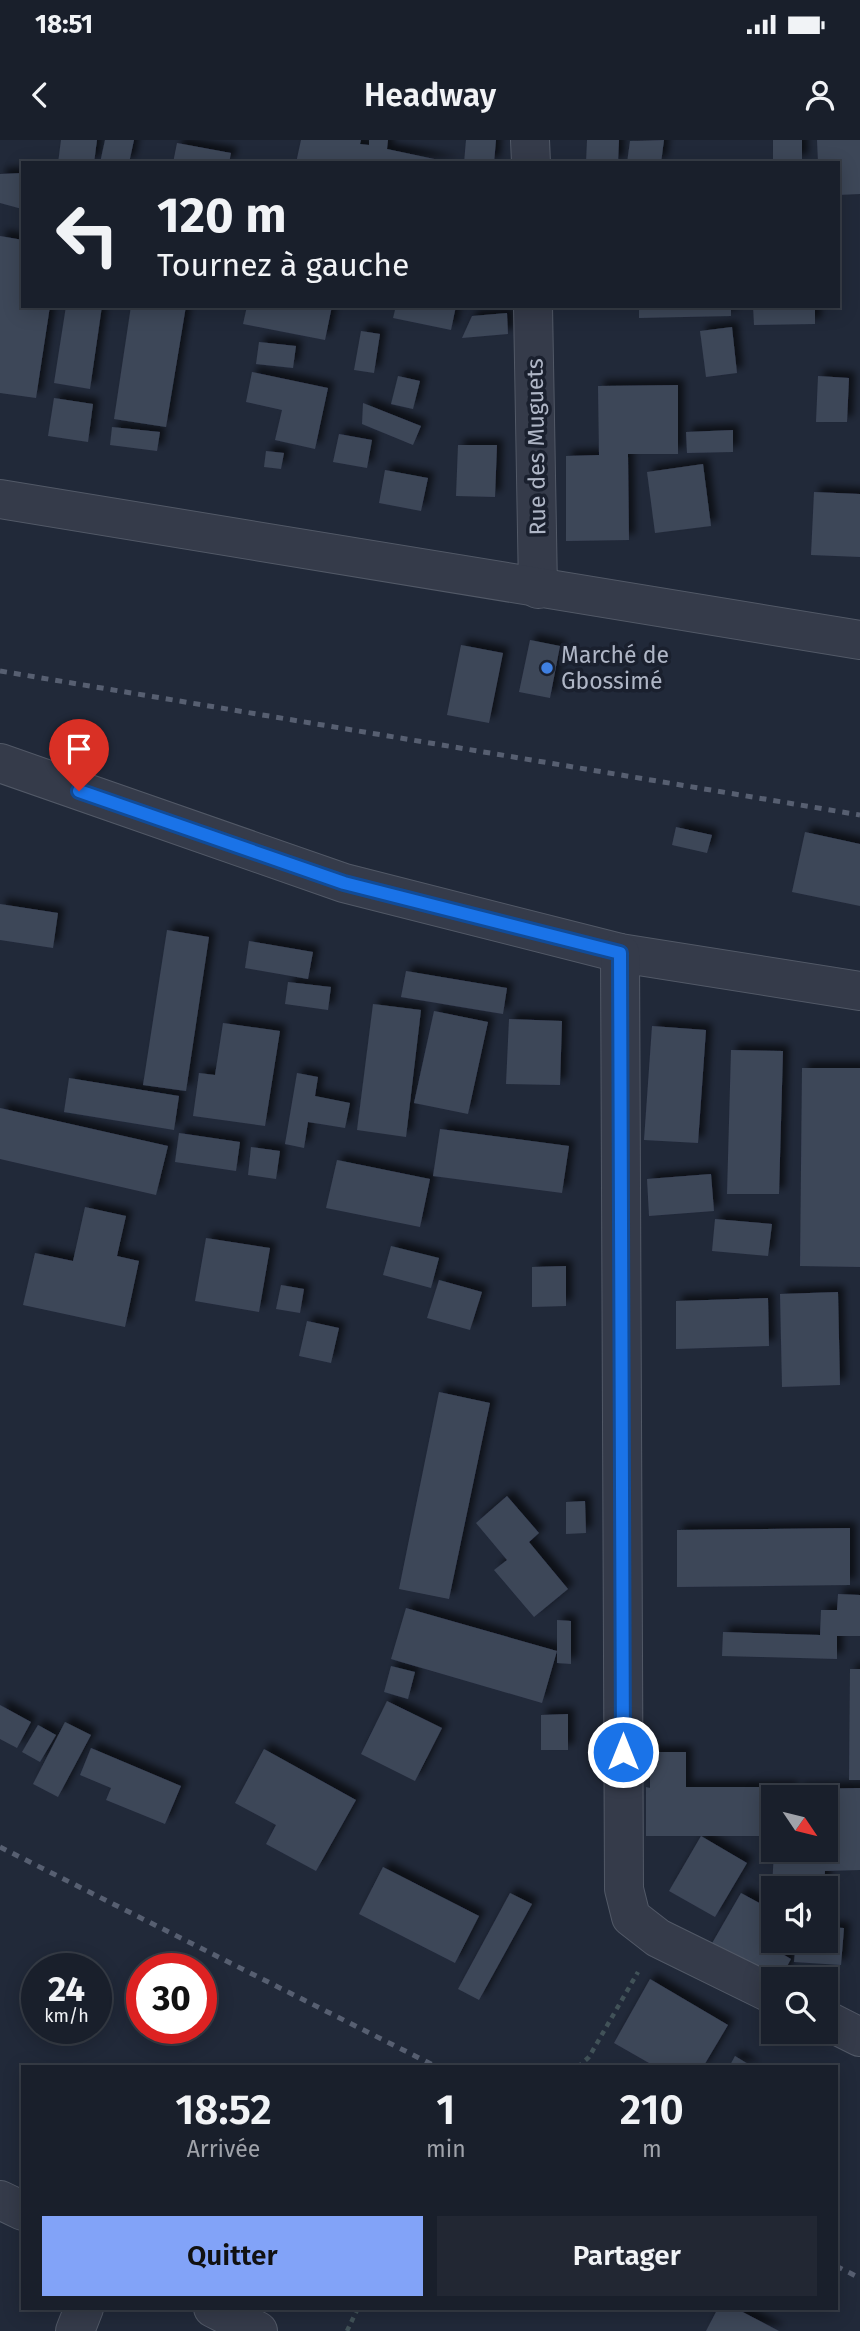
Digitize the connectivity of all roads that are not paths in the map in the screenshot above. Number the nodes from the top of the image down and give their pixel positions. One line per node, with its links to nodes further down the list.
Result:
1 (530, 140): 2 (street)
2 (531, 161)
3 (533, 308): 5 (street, Rue des Muguets)
4 (0, 499): 5 (street)
5 (538, 589): 6 (street)
6 (860, 640)
7 (0, 763): 8 (street)
8 (620, 953): 9 (street); 10 (street)
9 (860, 991)
10 (761, 1989)
11 (838, 2026): 12 (street)
12 (860, 2037)
13 (0, 2200): 14 (street)
14 (21, 2210)
15 (82, 2310): 17 (street)
16 (218, 2310): 18 (street)
17 (75, 2331)
18 (258, 2331)

